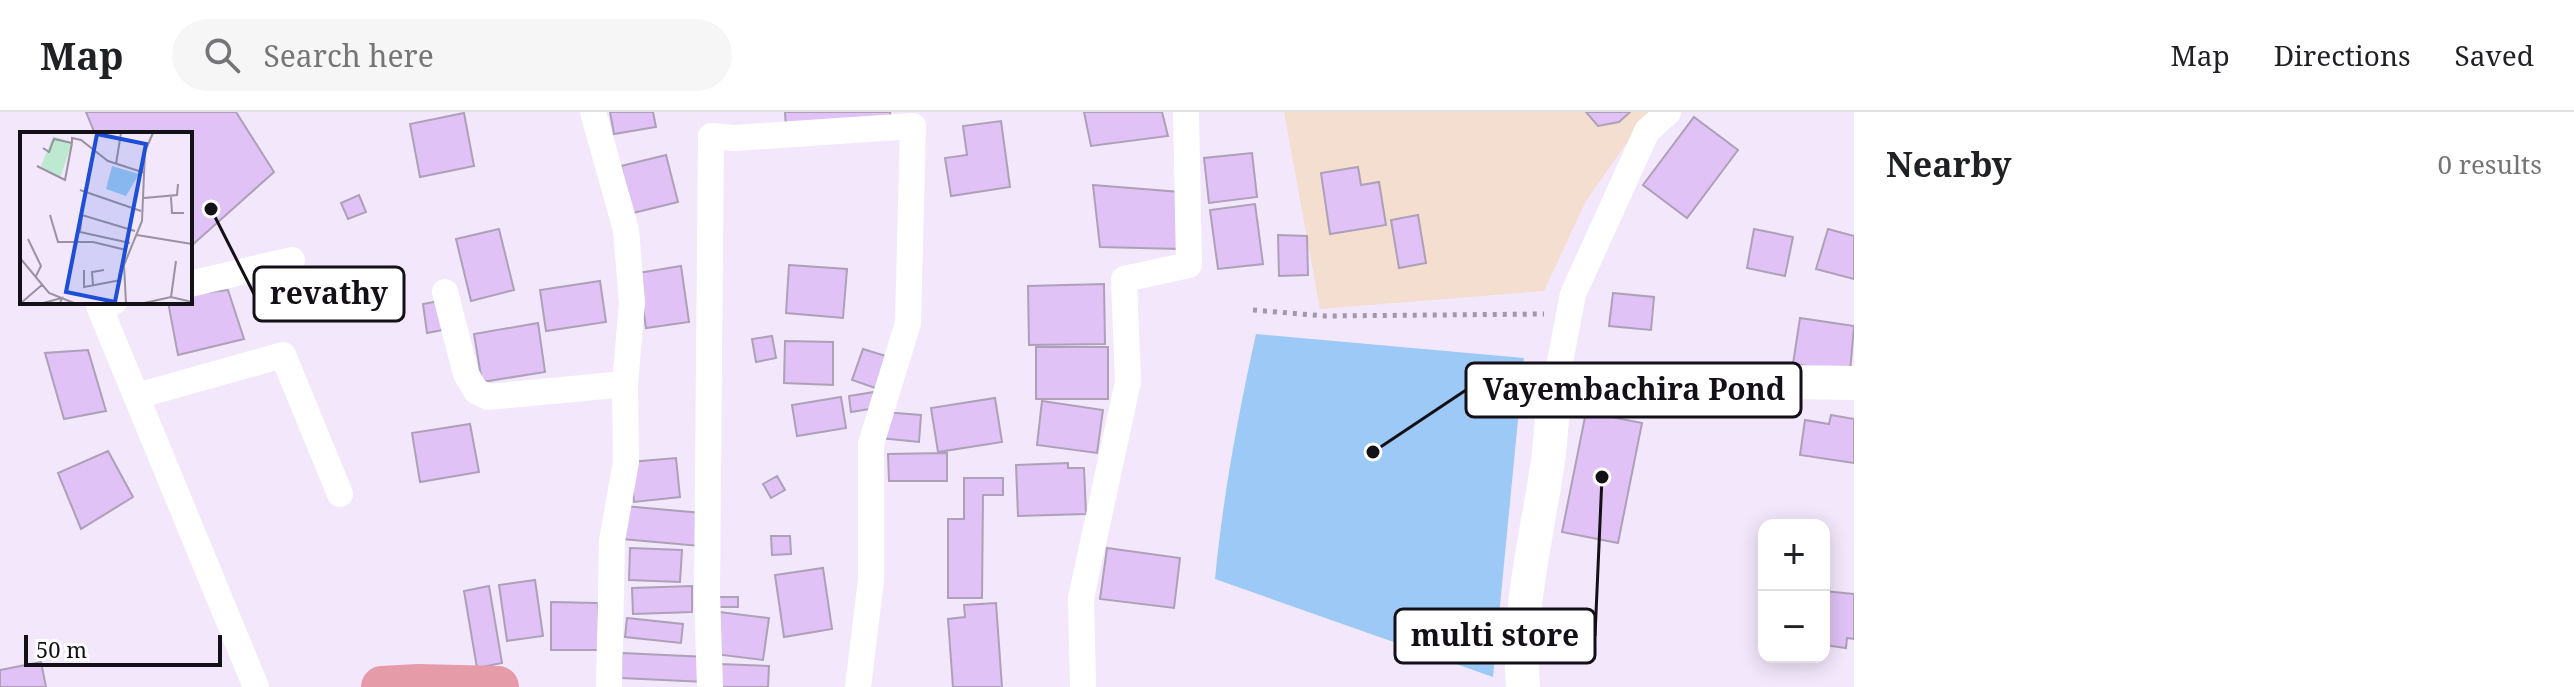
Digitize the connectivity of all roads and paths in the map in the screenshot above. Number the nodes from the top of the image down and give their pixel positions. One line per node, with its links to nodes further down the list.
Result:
1 (593, 112): 13 (street)
2 (1186, 112): 23 (street)
3 (1668, 112): 11 (street)
4 (913, 119): 5 (street); 22 (street)
5 (709, 124): 21 (street)
6 (292, 260): 7 (street)
7 (192, 284)
8 (445, 292): 13 (street)
9 (106, 304): 15 (street)
10 (1253, 310): 11 (path)
11 (1569, 314): 14 (street)
12 (1854, 383): 14 (street)
13 (625, 384): 20 (street)
14 (1554, 393): 24 (street)
15 (137, 396): 16 (street); 17 (street)
16 (340, 494)
17 (256, 687)
18 (382, 687): 19 (main road)
19 (498, 687)
20 (609, 687)
21 (710, 687)
22 (858, 687)
23 (1083, 687)
24 (1523, 687)

